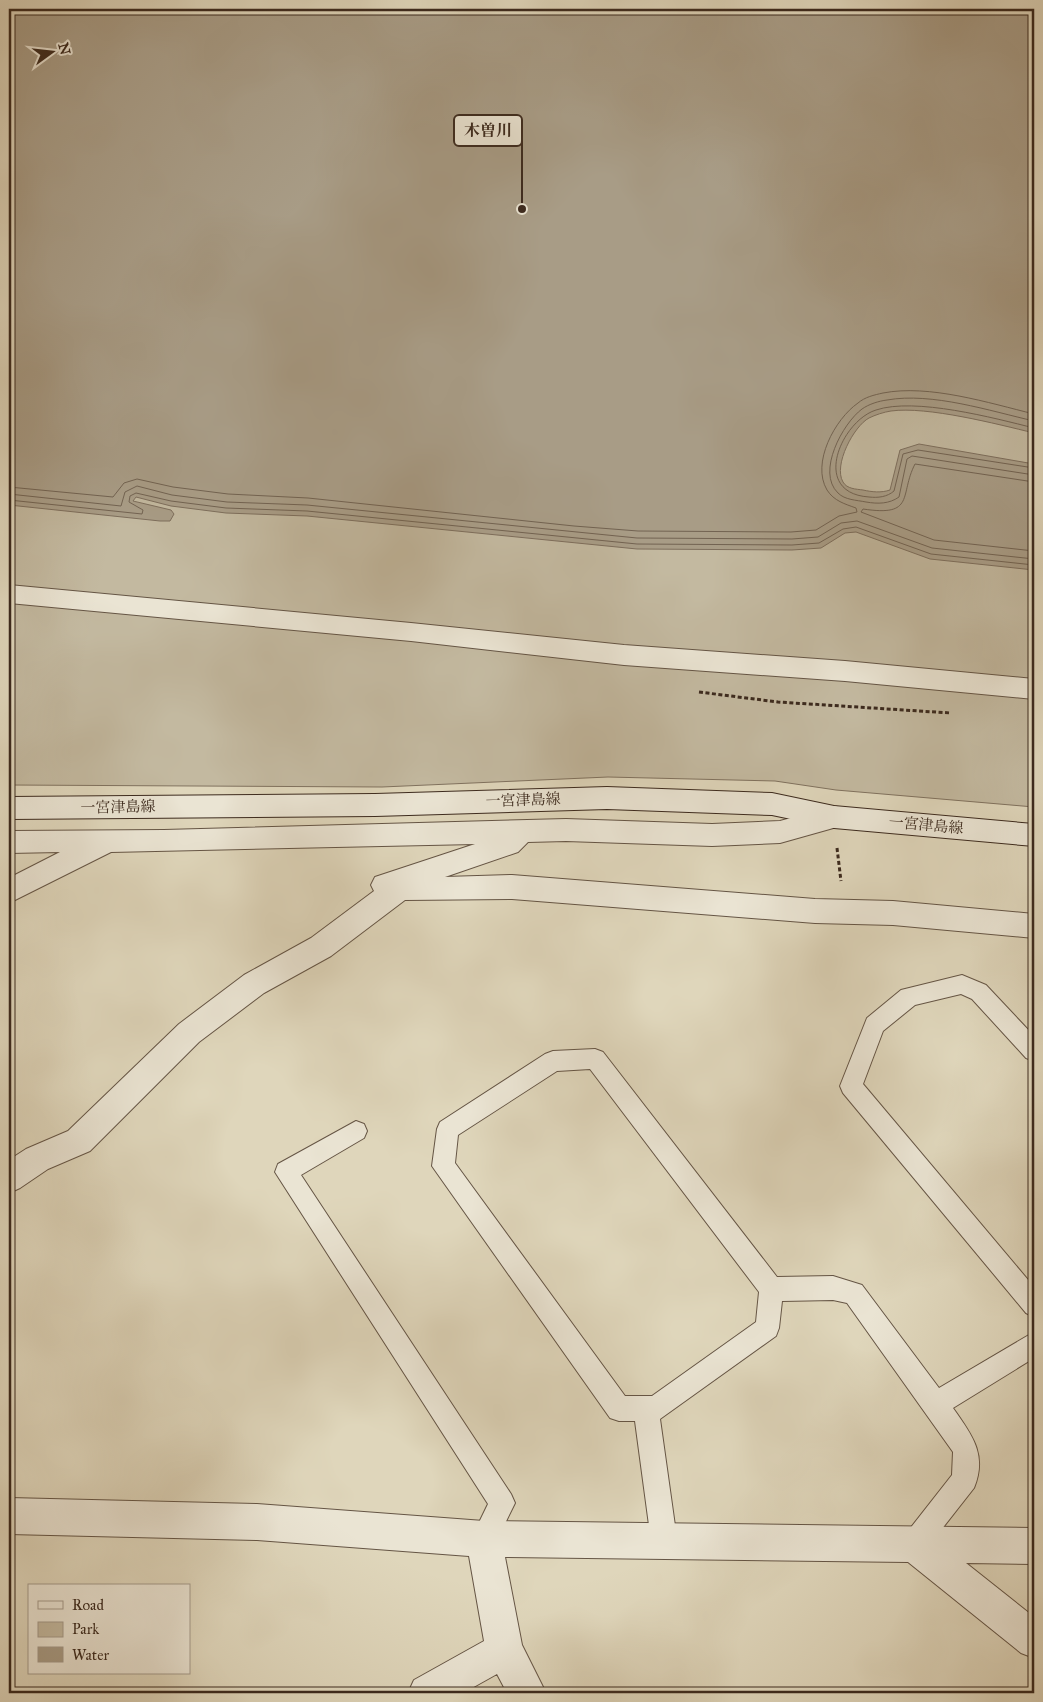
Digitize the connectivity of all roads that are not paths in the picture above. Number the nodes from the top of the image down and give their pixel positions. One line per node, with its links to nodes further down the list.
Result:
1 (9, 594): 2 (street)
2 (1034, 689)
3 (9, 808): 4 (street, 一宮津島線)
4 (834, 817): 5 (street); 6 (street, 一宮津島線)
5 (522, 832): 7 (street); 9 (street)
6 (1034, 835)
7 (109, 840): 8 (street); 10 (street)
8 (9, 842)
9 (400, 888): 11 (street); 14 (street)
10 (9, 891)
11 (1034, 926)
12 (1034, 1051): 16 (lane)
13 (356, 1130): 21 (lane)
14 (9, 1178)
15 (771, 1289): 18 (lane); 19 (lane); 19 (lane)
16 (1034, 1305)
17 (1034, 1344): 18 (lane)
18 (936, 1404): 23 (lane)
19 (646, 1408): 22 (lane)
20 (9, 1516): 21 (street)
21 (484, 1538): 22 (street); 26 (street)
22 (664, 1540): 23 (street)
23 (914, 1544): 24 (street); 25 (street)
24 (1034, 1546)
25 (1034, 1640)
26 (504, 1650): 27 (street); 28 (street)
27 (426, 1693)
28 (527, 1693)

